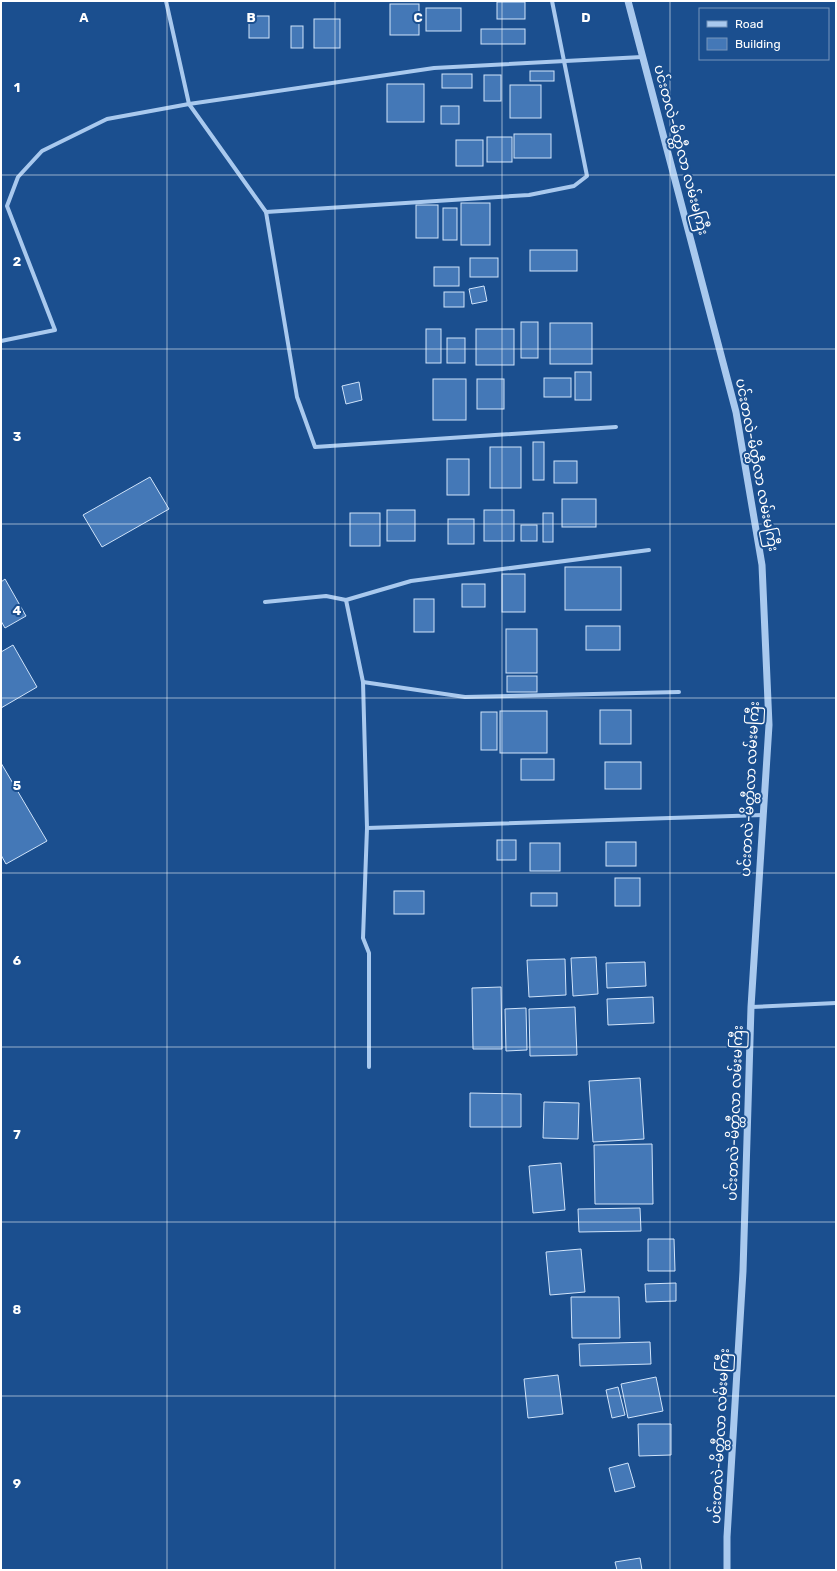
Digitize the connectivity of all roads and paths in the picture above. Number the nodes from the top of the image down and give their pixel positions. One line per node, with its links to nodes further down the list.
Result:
1 (166, 1): 6 (street)
2 (552, 1): 5 (street)
3 (628, 1): 4 (street, ပင်းတလဲ-မိတ္ထီလာ လမ်းမကြီး)
4 (642, 57): 5 (street); 15 (street, ပင်းတလဲ-မိတ္ထီလာ လမ်းမကြီး)
5 (564, 61): 6 (street); 7 (street)
6 (189, 104): 7 (street); 8 (street)
7 (266, 212): 9 (street)
8 (1, 341)
9 (616, 428)
10 (649, 550): 11 (street)
11 (346, 600): 12 (street); 13 (street)
12 (265, 602)
13 (363, 682): 14 (street); 16 (street)
14 (679, 692)
15 (763, 815): 16 (street); 18 (street, ပင်းတလဲ-မိတ္ထီလာ လမ်းမကြီး)
16 (367, 828): 19 (street)
17 (836, 1003): 18 (street)
18 (751, 1007): 20 (street, ပင်းတလဲ-မိတ္ထီလာ လမ်းမကြီး)
19 (369, 1067)
20 (727, 1570)

